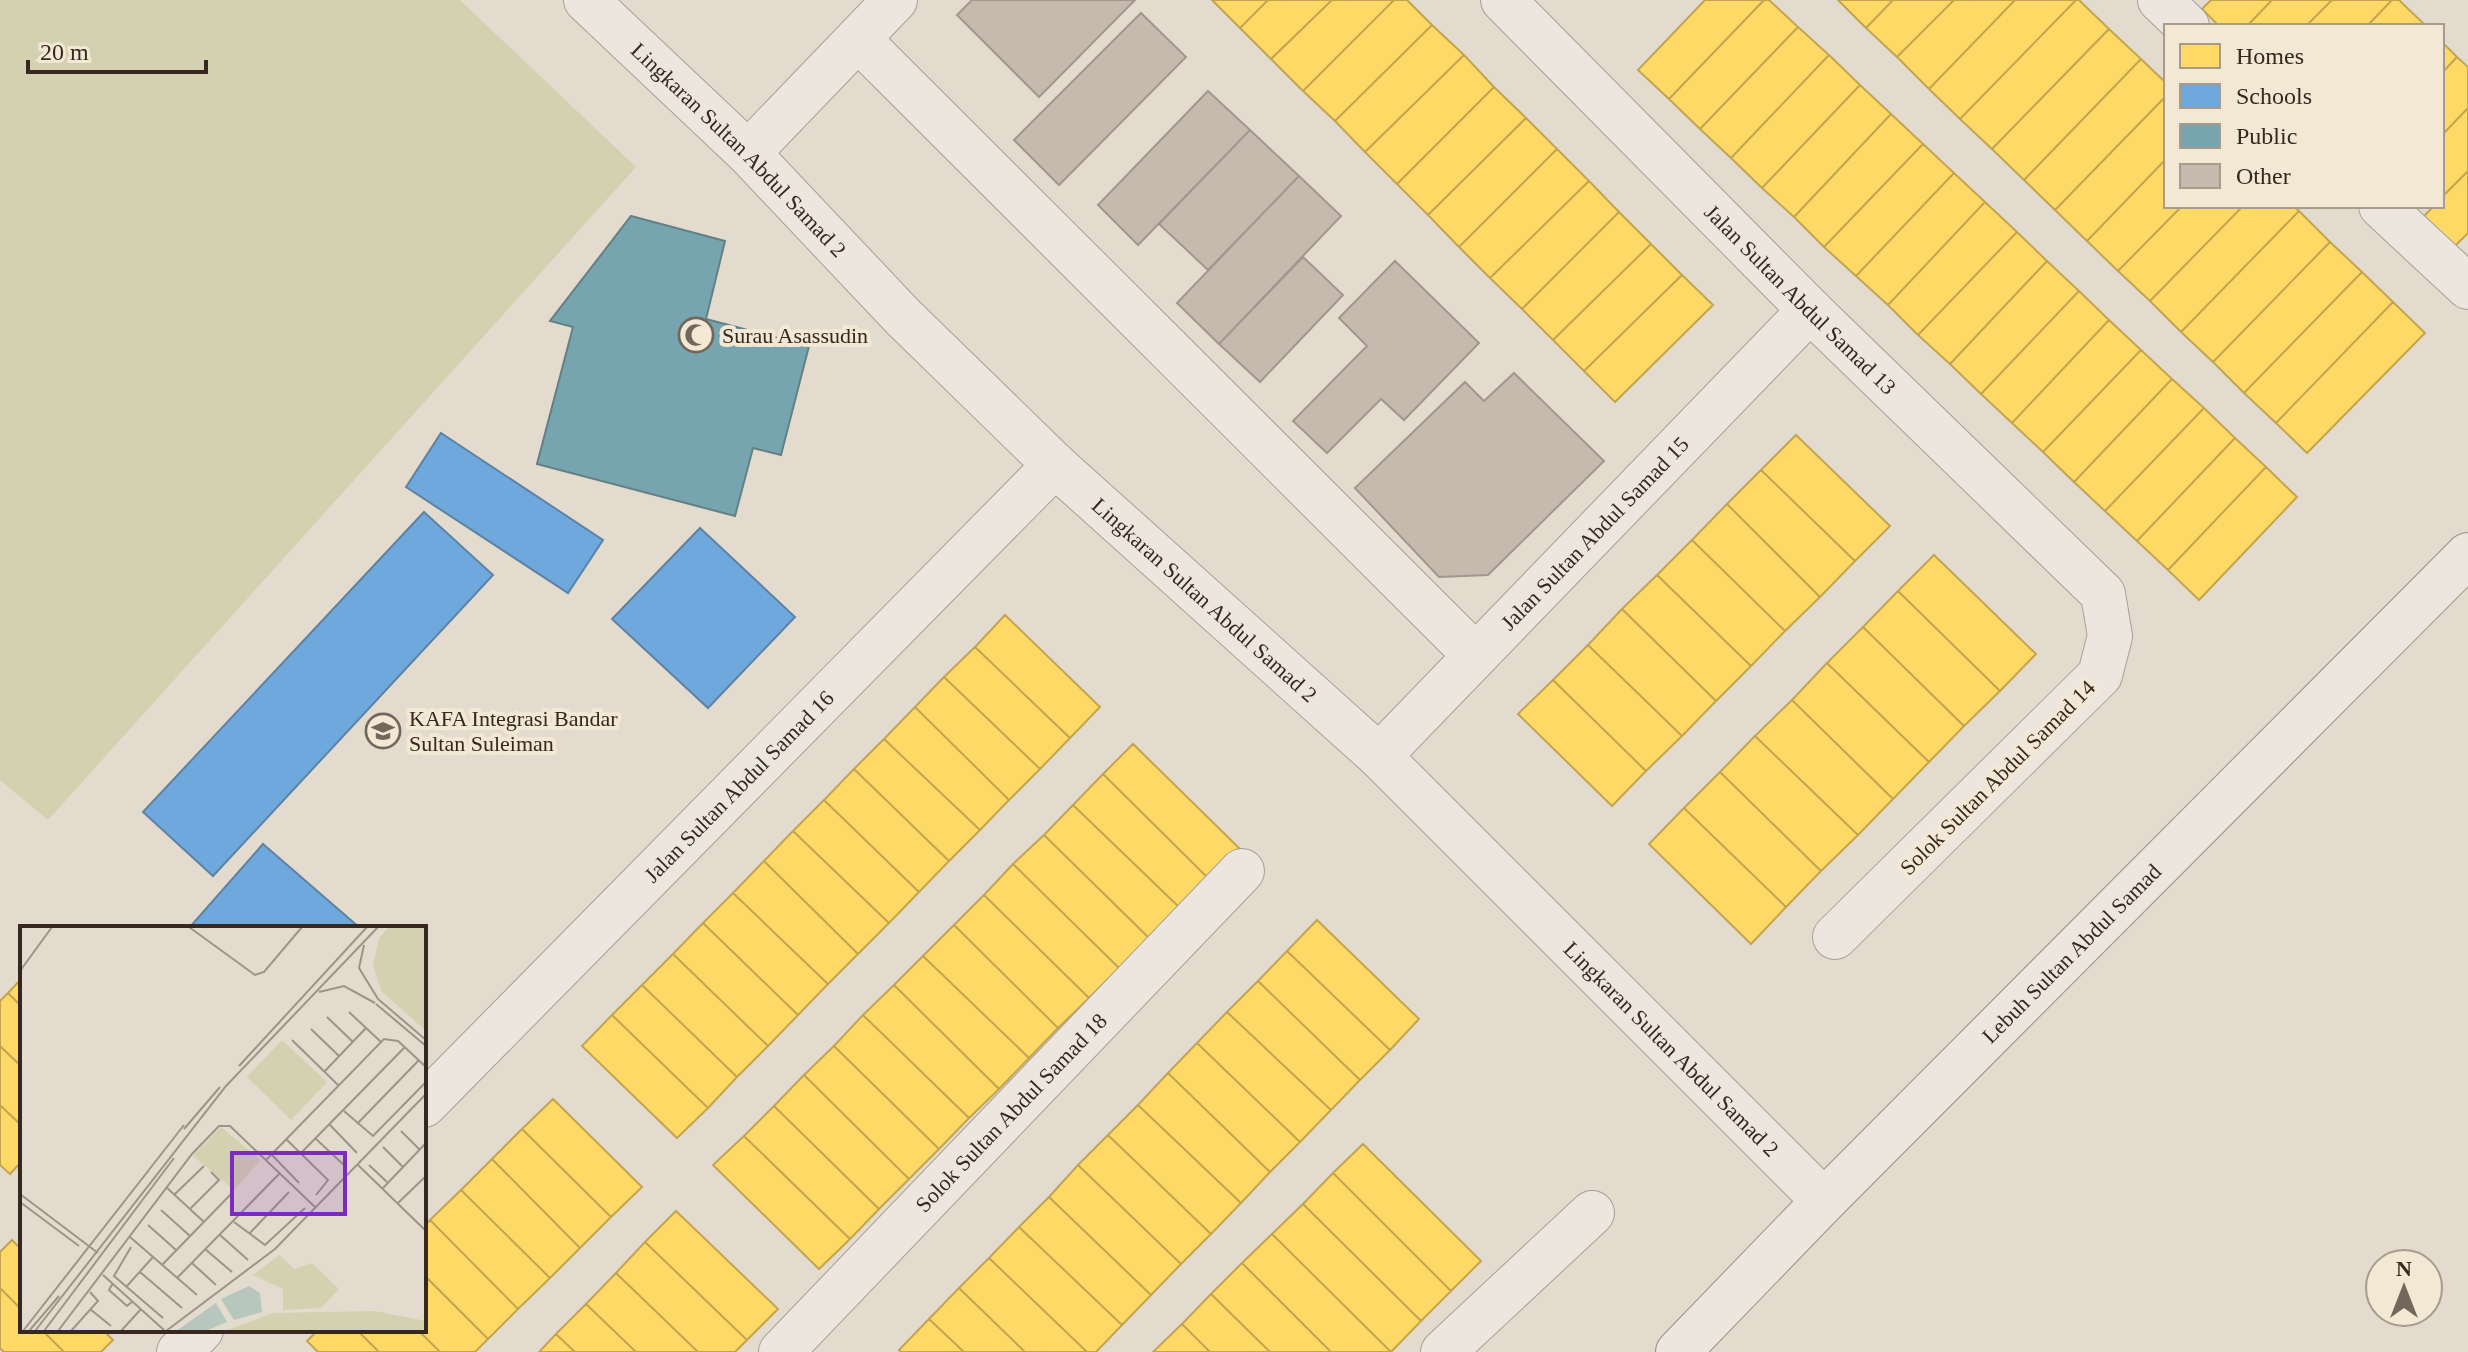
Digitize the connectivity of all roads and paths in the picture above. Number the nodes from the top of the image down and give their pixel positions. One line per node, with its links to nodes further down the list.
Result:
1 (586, 0): 7 (street, Lingkaran Sultan Abdul Samad 2)
2 (895, 0): 6 (street)
3 (2160, 0): 5 (street)
4 (1520, 6): 10 (street, Jalan Sultan Abdul Samad 13)
5 (2185, 24)
6 (858, 39): 7 (street); 14 (street)
7 (748, 153): 11 (street, Lingkaran Sultan Abdul Samad 2)
8 (2383, 208): 9 (street)
9 (2468, 287)
10 (1810, 310): 13 (street, Jalan Sultan Abdul Samad 13); 14 (street, Jalan Sultan Abdul Samad 15)
11 (1055, 465): 15 (street, Lingkaran Sultan Abdul Samad 2); 18 (street, Jalan Sultan Abdul Samad 16)
12 (2468, 555): 19 (street, Lebuh Sultan Abdul Samad)
13 (2103, 594): 17 (street, Solok Sultan Abdul Samad 14)
14 (1475, 655): 15 (street, Jalan Sultan Abdul Samad 15)
15 (1379, 756): 19 (street, Lingkaran Sultan Abdul Samad 2)
16 (1242, 871): 23 (street, Solok Sultan Abdul Samad 18)
17 (1835, 937)
18 (426, 1103)
19 (1824, 1201): 25 (street, Lebuh Sultan Abdul Samad)
20 (1592, 1213): 24 (street)
21 (199, 1332): 22 (street)
22 (179, 1352)
23 (781, 1352)
24 (1443, 1352)
25 (1678, 1352)

